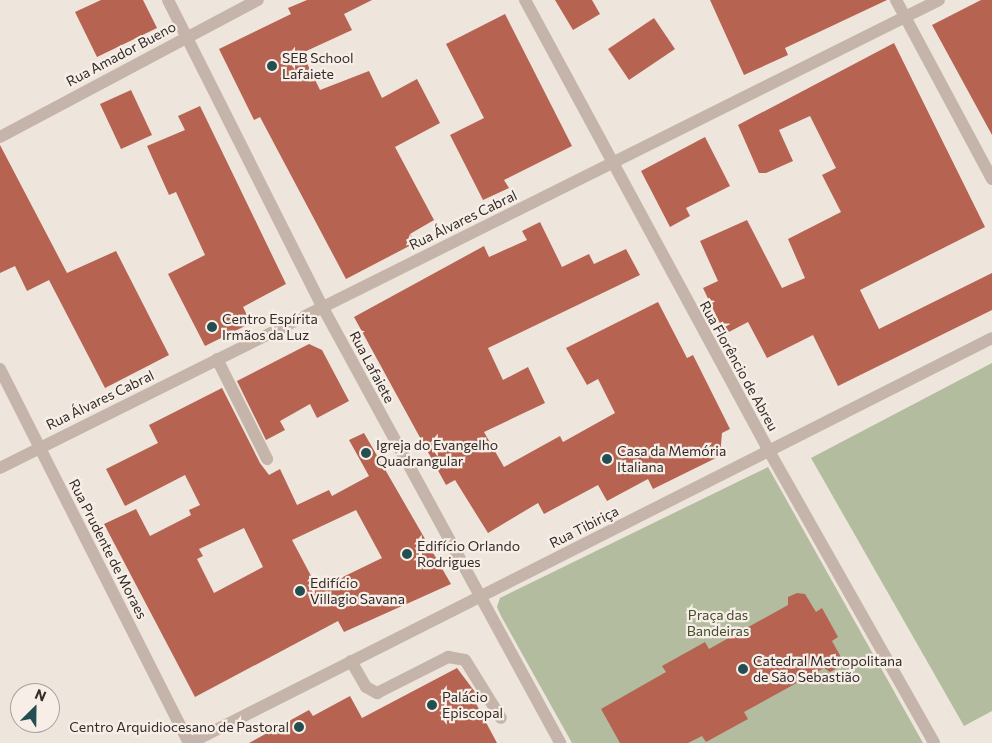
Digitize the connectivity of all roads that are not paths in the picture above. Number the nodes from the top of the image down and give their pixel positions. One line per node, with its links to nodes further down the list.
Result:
1 (168, 0): 7 (street, Rua Lafaiete)
2 (258, 0): 7 (street, Rua Amador Bueno)
3 (525, 0): 9 (street, Rua Florêncio de Abreu)
4 (896, 0): 6 (street)
5 (939, 0): 6 (street, Rua Álvares Cabral)
6 (905, 17): 9 (street, Rua Álvares Cabral); 10 (street)
7 (185, 36): 8 (street, Rua Amador Bueno); 11 (street, Rua Lafaiete)
8 (0, 137)
9 (611, 164): 11 (street, Rua Álvares Cabral); 16 (street, Rua Florêncio de Abreu)
10 (992, 179)
11 (322, 306): 13 (street, Rua Álvares Cabral); 19 (street, Rua Lafaiete)
12 (992, 338): 16 (street, Rua Tibiriça)
13 (217, 359): 15 (street, Rua Álvares Cabral); 17 (street)
14 (0, 369): 15 (street, Rua Prudente de Moraes)
15 (40, 447): 18 (street, Rua Álvares Cabral); 23 (street, Rua Prudente de Moraes)
16 (769, 451): 19 (street, Rua Tibiriça); 24 (street, Rua Florêncio de Abreu)
17 (267, 459)
18 (0, 468)
19 (479, 596): 20 (street, Rua Tibiriça); 22 (street, Rua Lafaiete)
20 (351, 661): 21 (street); 23 (street, Rua Tibiriça)
21 (501, 718)
22 (555, 742)
23 (189, 743)
24 (934, 743)

